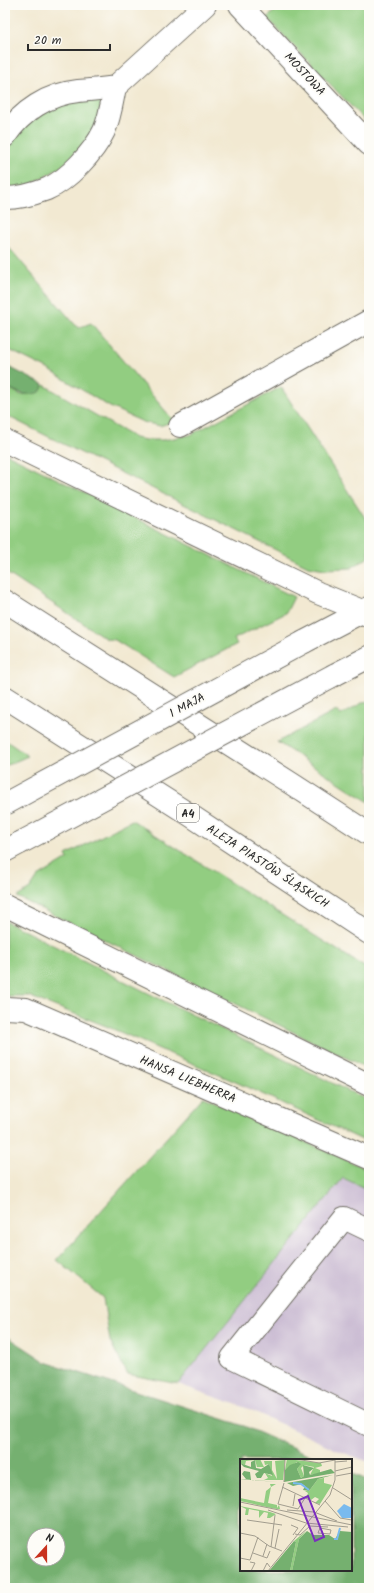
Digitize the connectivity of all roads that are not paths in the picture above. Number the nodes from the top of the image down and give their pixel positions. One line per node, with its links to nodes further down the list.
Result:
1 (205, 5): 3 (main road)
2 (240, 5): 5 (main road, MOSTOWA)
3 (115, 87): 4 (main road); 6 (main road)
4 (5, 136)
5 (369, 144)
6 (5, 198)
7 (369, 321): 8 (main road)
8 (180, 426)
9 (5, 441): 11 (main road)
10 (5, 601): 15 (main road)
11 (367, 612): 14 (main road, 1 MAJA, bridge)
12 (369, 657): 16 (main road, bridge)
13 (5, 697): 18 (main road, ALEJA PIASTÓW ŚLĄSKICH / A4)
14 (5, 804)
15 (369, 834)
16 (13, 847)
17 (5, 905): 20 (main road)
18 (369, 933)
19 (5, 1008): 21 (main road, HANSA LIEBHERRA)
20 (369, 1085)
21 (369, 1158)
22 (369, 1230): 23 (main road)
23 (369, 1425)

